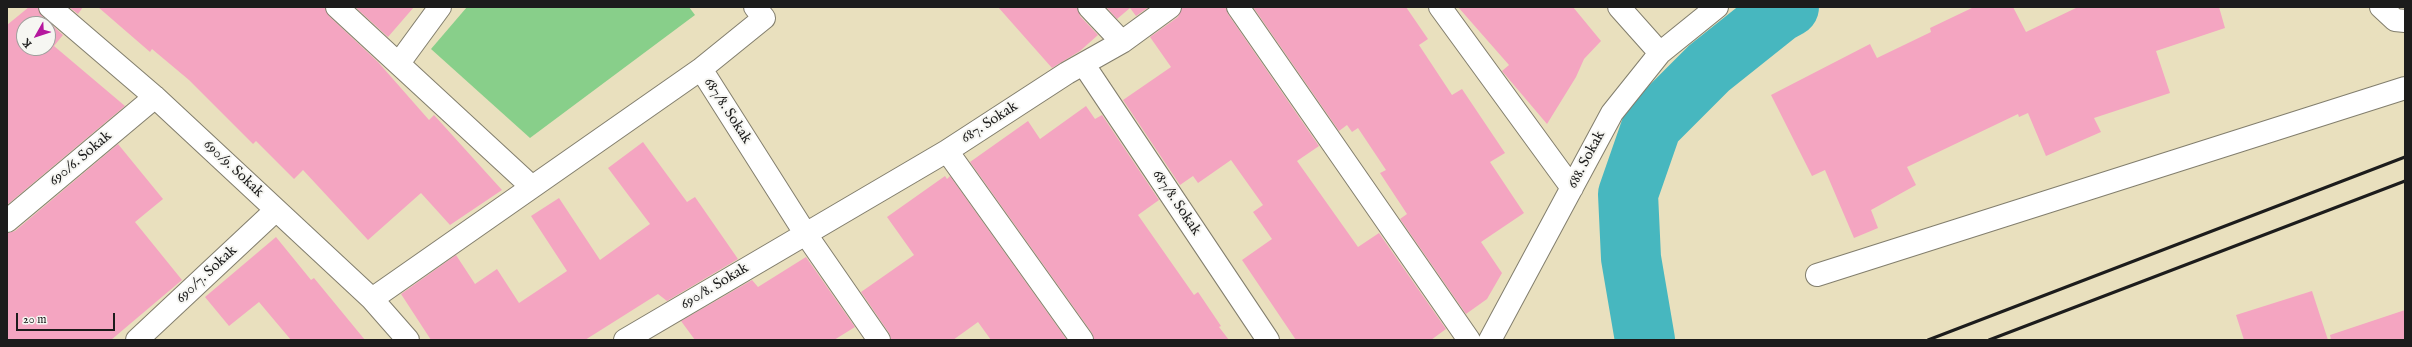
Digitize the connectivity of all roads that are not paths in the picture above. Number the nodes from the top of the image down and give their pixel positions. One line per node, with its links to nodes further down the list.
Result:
1 (50, 7): 19 (street, 690/9. Sokak)
2 (337, 7): 15 (street)
3 (440, 7): 15 (street)
4 (754, 7): 17 (street, 687/8. Sokak)
5 (1089, 7): 13 (street)
6 (1170, 7): 13 (street, 687. Sokak)
7 (1238, 7): 35 (street)
8 (1440, 7): 22 (street)
9 (1619, 7): 14 (street)
10 (1717, 7): 14 (street, 688. Sokak)
11 (2381, 7): 12 (street)
12 (2405, 21)
13 (1122, 42): 16 (street, 687. Sokak)
14 (1660, 53): 22 (street, 688. Sokak)
15 (399, 63): 21 (street)
16 (1084, 65): 20 (street, 687. Sokak); 34 (street, 687/8. Sokak)
17 (701, 69): 21 (street); 25 (street, 687/8. Sokak)
18 (2405, 88): 26 (street)
19 (155, 97): 23 (street, 690/9. Sokak); 24 (street, 690/6. Sokak)
20 (947, 151): 25 (street, 687. Sokak); 33 (street)
21 (532, 188): 27 (street)
22 (1572, 188): 36 (street, 688. Sokak)
23 (276, 210): 27 (street, 690/9. Sokak); 29 (street, 690/7. Sokak)
24 (7, 221)
25 (805, 233): 28 (street, 690/8. Sokak); 32 (street, 687/8. Sokak)
26 (1817, 275)
27 (372, 299): 30 (street, 690/9. Sokak)
28 (649, 334): 31 (street, 690/8. Sokak)
29 (137, 340)
30 (408, 340)
31 (625, 340)
32 (879, 340)
33 (1082, 340)
34 (1268, 340)
35 (1469, 340)
36 (1490, 340)

